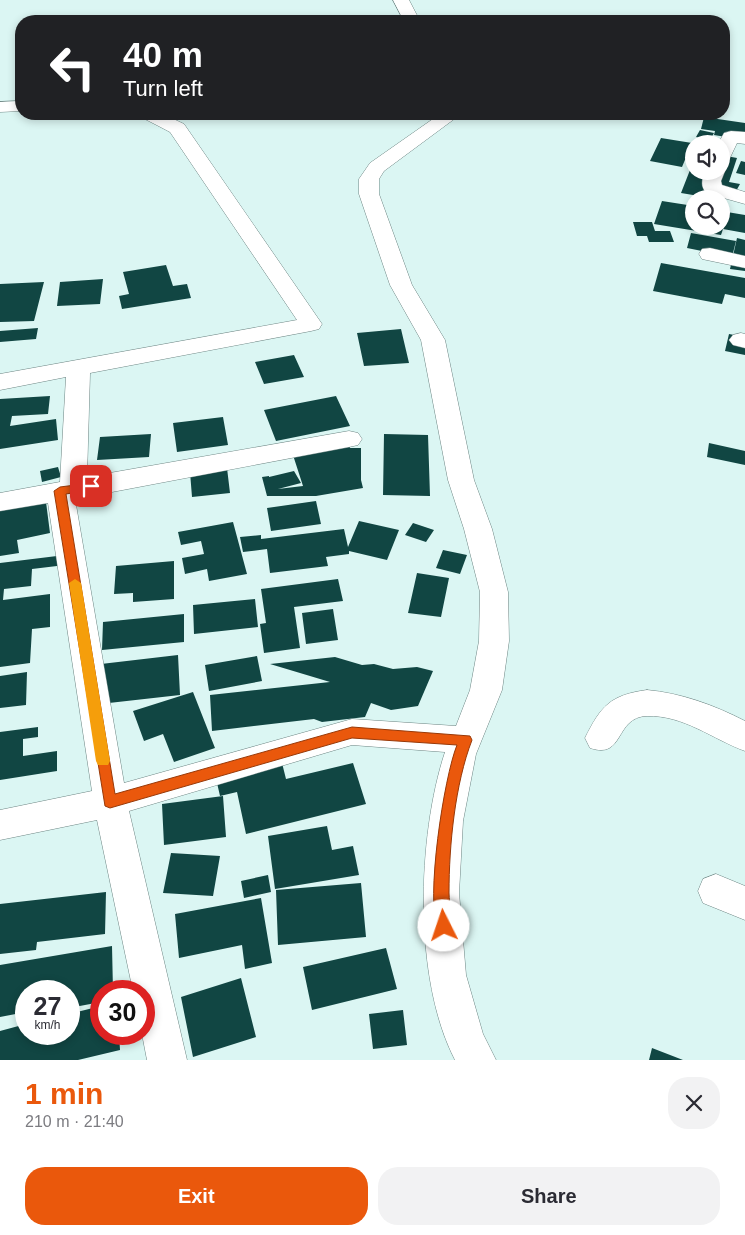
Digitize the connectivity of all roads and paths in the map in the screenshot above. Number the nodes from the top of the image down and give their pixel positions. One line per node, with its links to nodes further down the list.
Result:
1 (400, 0): 2 (street)
2 (409, 15)
3 (15, 106): 4 (street)
4 (0, 107)
5 (161, 120): 13 (street)
6 (444, 120): 20 (street)
7 (730, 137): 8 (street)
8 (745, 138)
9 (712, 180): 10 (street)
10 (745, 198)
11 (710, 254): 12 (street)
12 (745, 262)
13 (78, 367): 14 (street); 16 (street)
14 (0, 382)
15 (349, 439): 16 (street)
16 (66, 490): 17 (street); 21 (street)
17 (0, 502)
18 (745, 737): 19 (street)
19 (601, 738)
20 (466, 740): 21 (street); 24 (street)
21 (110, 802): 22 (street); 23 (street)
22 (0, 824)
23 (167, 1060)
24 (476, 1060)

